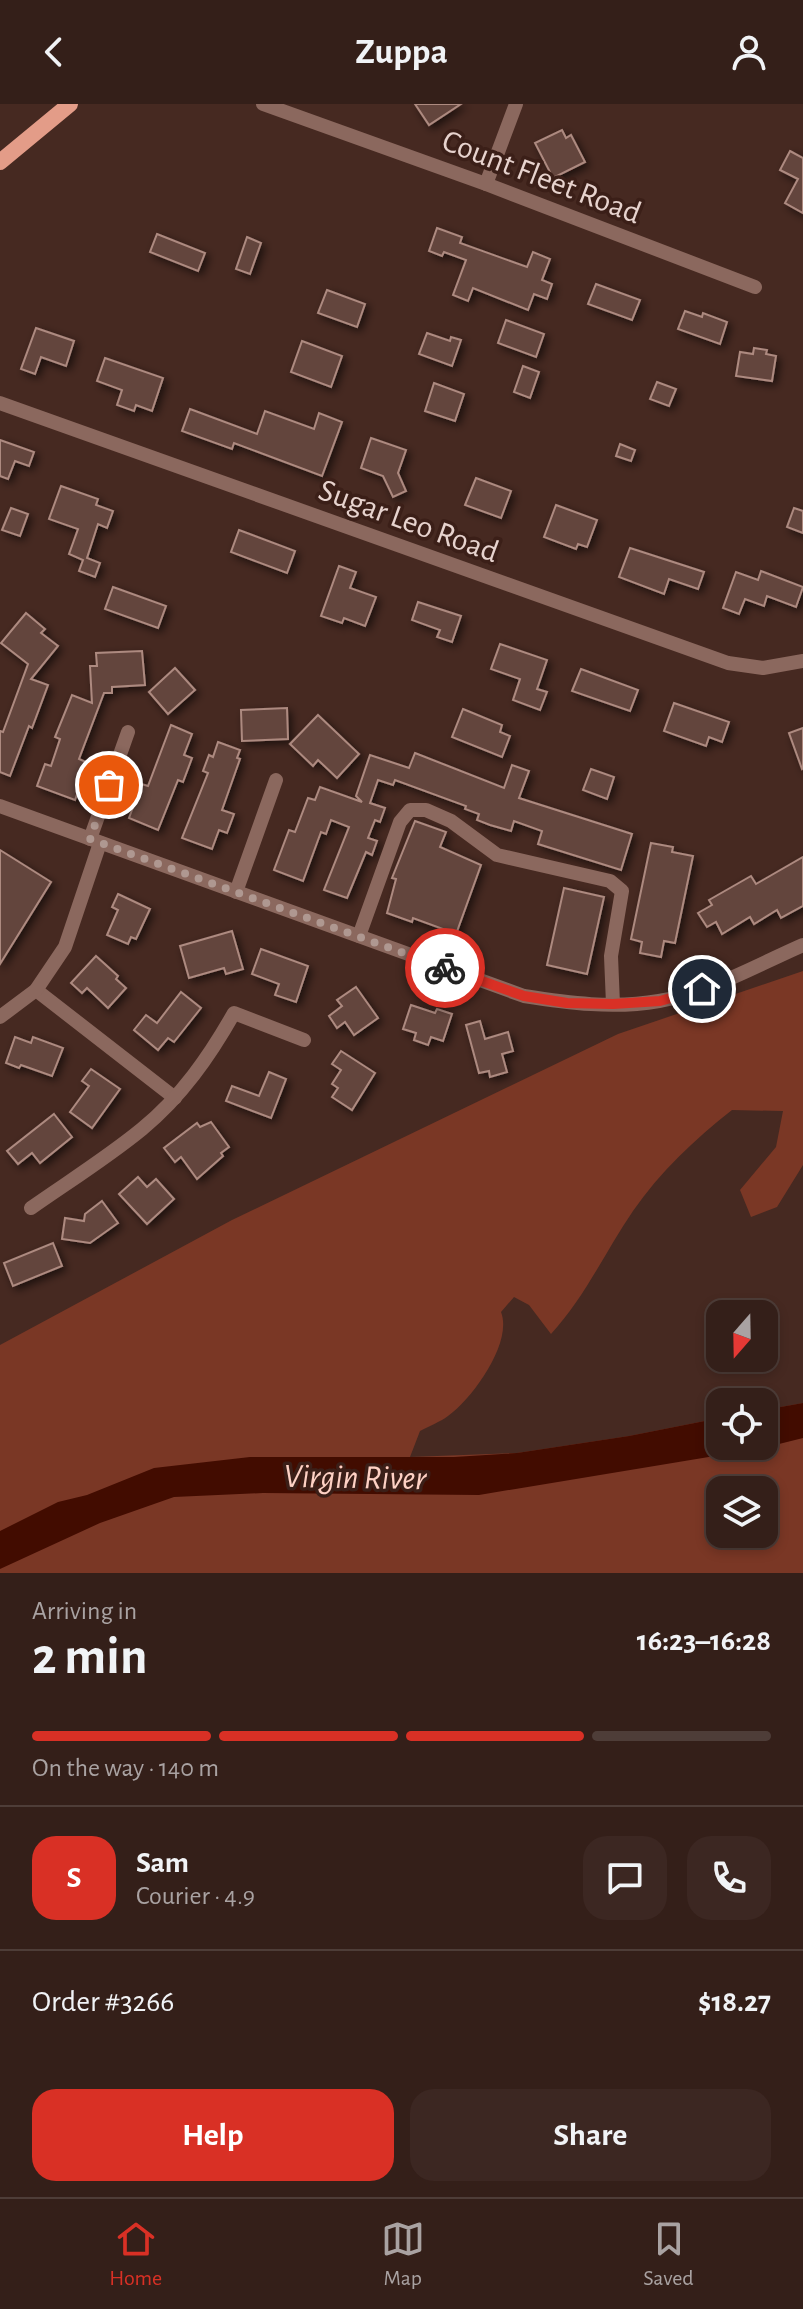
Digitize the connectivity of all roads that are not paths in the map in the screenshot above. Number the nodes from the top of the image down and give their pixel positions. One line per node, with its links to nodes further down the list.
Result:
1 (70, 104): 4 (main road)
2 (263, 104): 5 (street, Count Fleet Road)
3 (516, 104): 5 (street)
4 (0, 162)
5 (486, 184): 6 (street, Count Fleet Road)
6 (755, 287)
7 (0, 403): 8 (street, Sugar Leo Road)
8 (803, 661)
9 (128, 732): 12 (street)
10 (276, 780): 13 (street)
11 (0, 806): 12 (street)
12 (95, 841): 13 (street); 16 (street)
13 (236, 892): 14 (street)
14 (359, 936): 17 (street); 17 (street)
15 (803, 945): 17 (street)
16 (36, 990): 18 (street); 20 (street)
17 (613, 1004)
18 (0, 1017)
19 (304, 1040): 20 (street)
20 (175, 1098): 21 (street)
21 (31, 1208)

